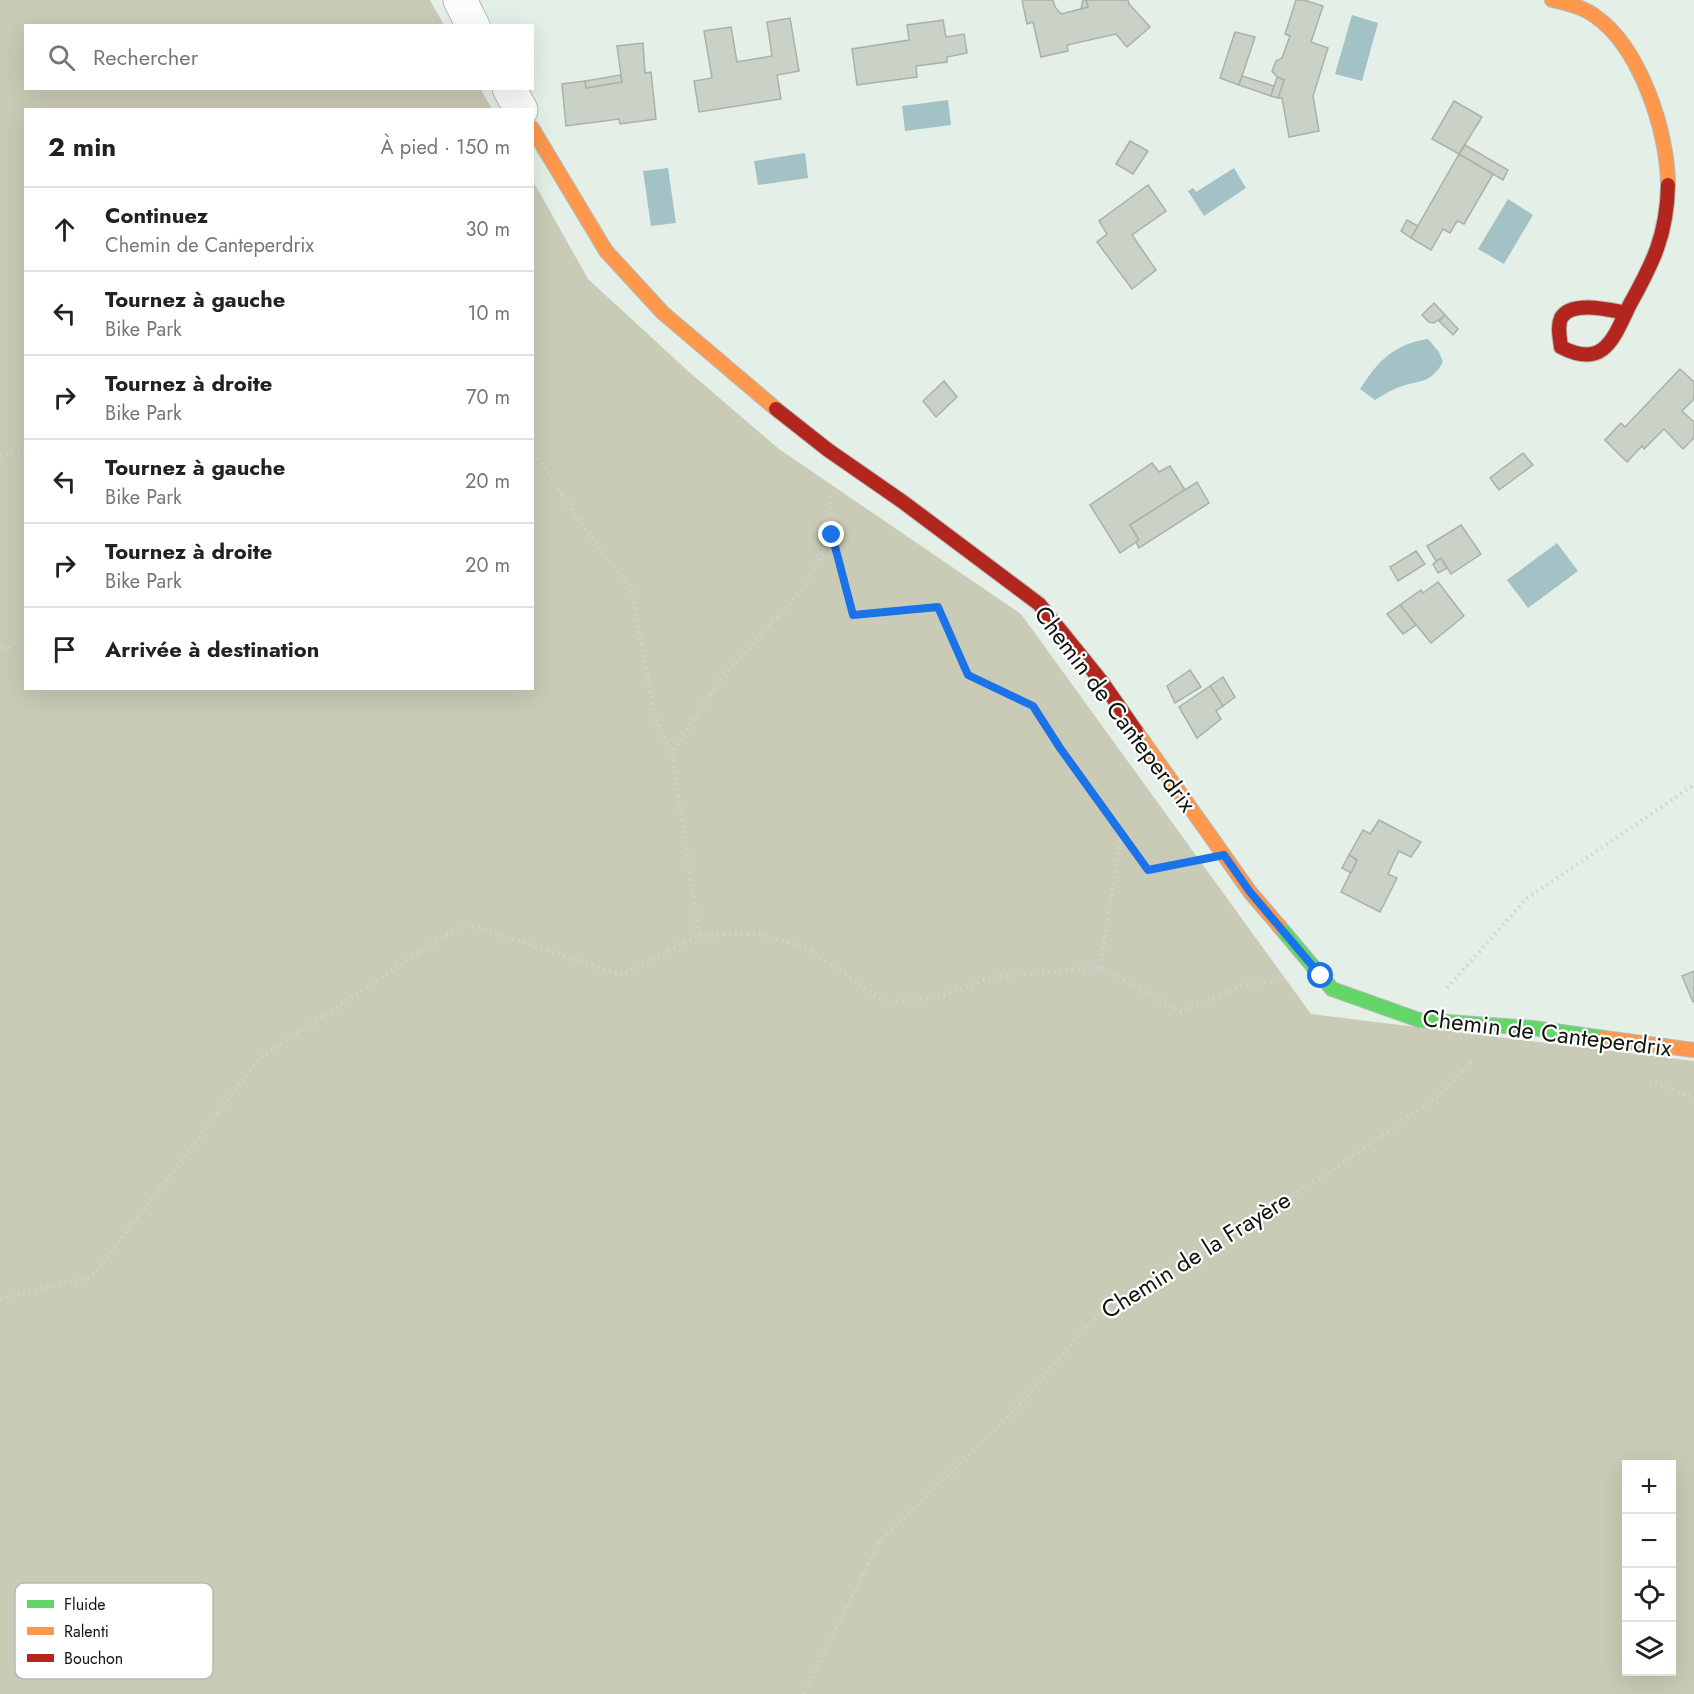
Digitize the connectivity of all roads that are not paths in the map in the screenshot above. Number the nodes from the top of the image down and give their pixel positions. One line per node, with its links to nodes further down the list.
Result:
1 (460, 0): 3 (street)
2 (1552, 0): 7 (street)
3 (472, 24)
4 (510, 90): 5 (street)
5 (520, 108)
6 (534, 131): 8 (street, Chemin de Canteperdrix)
7 (1626, 313): 7 (street)
8 (1694, 1050)

